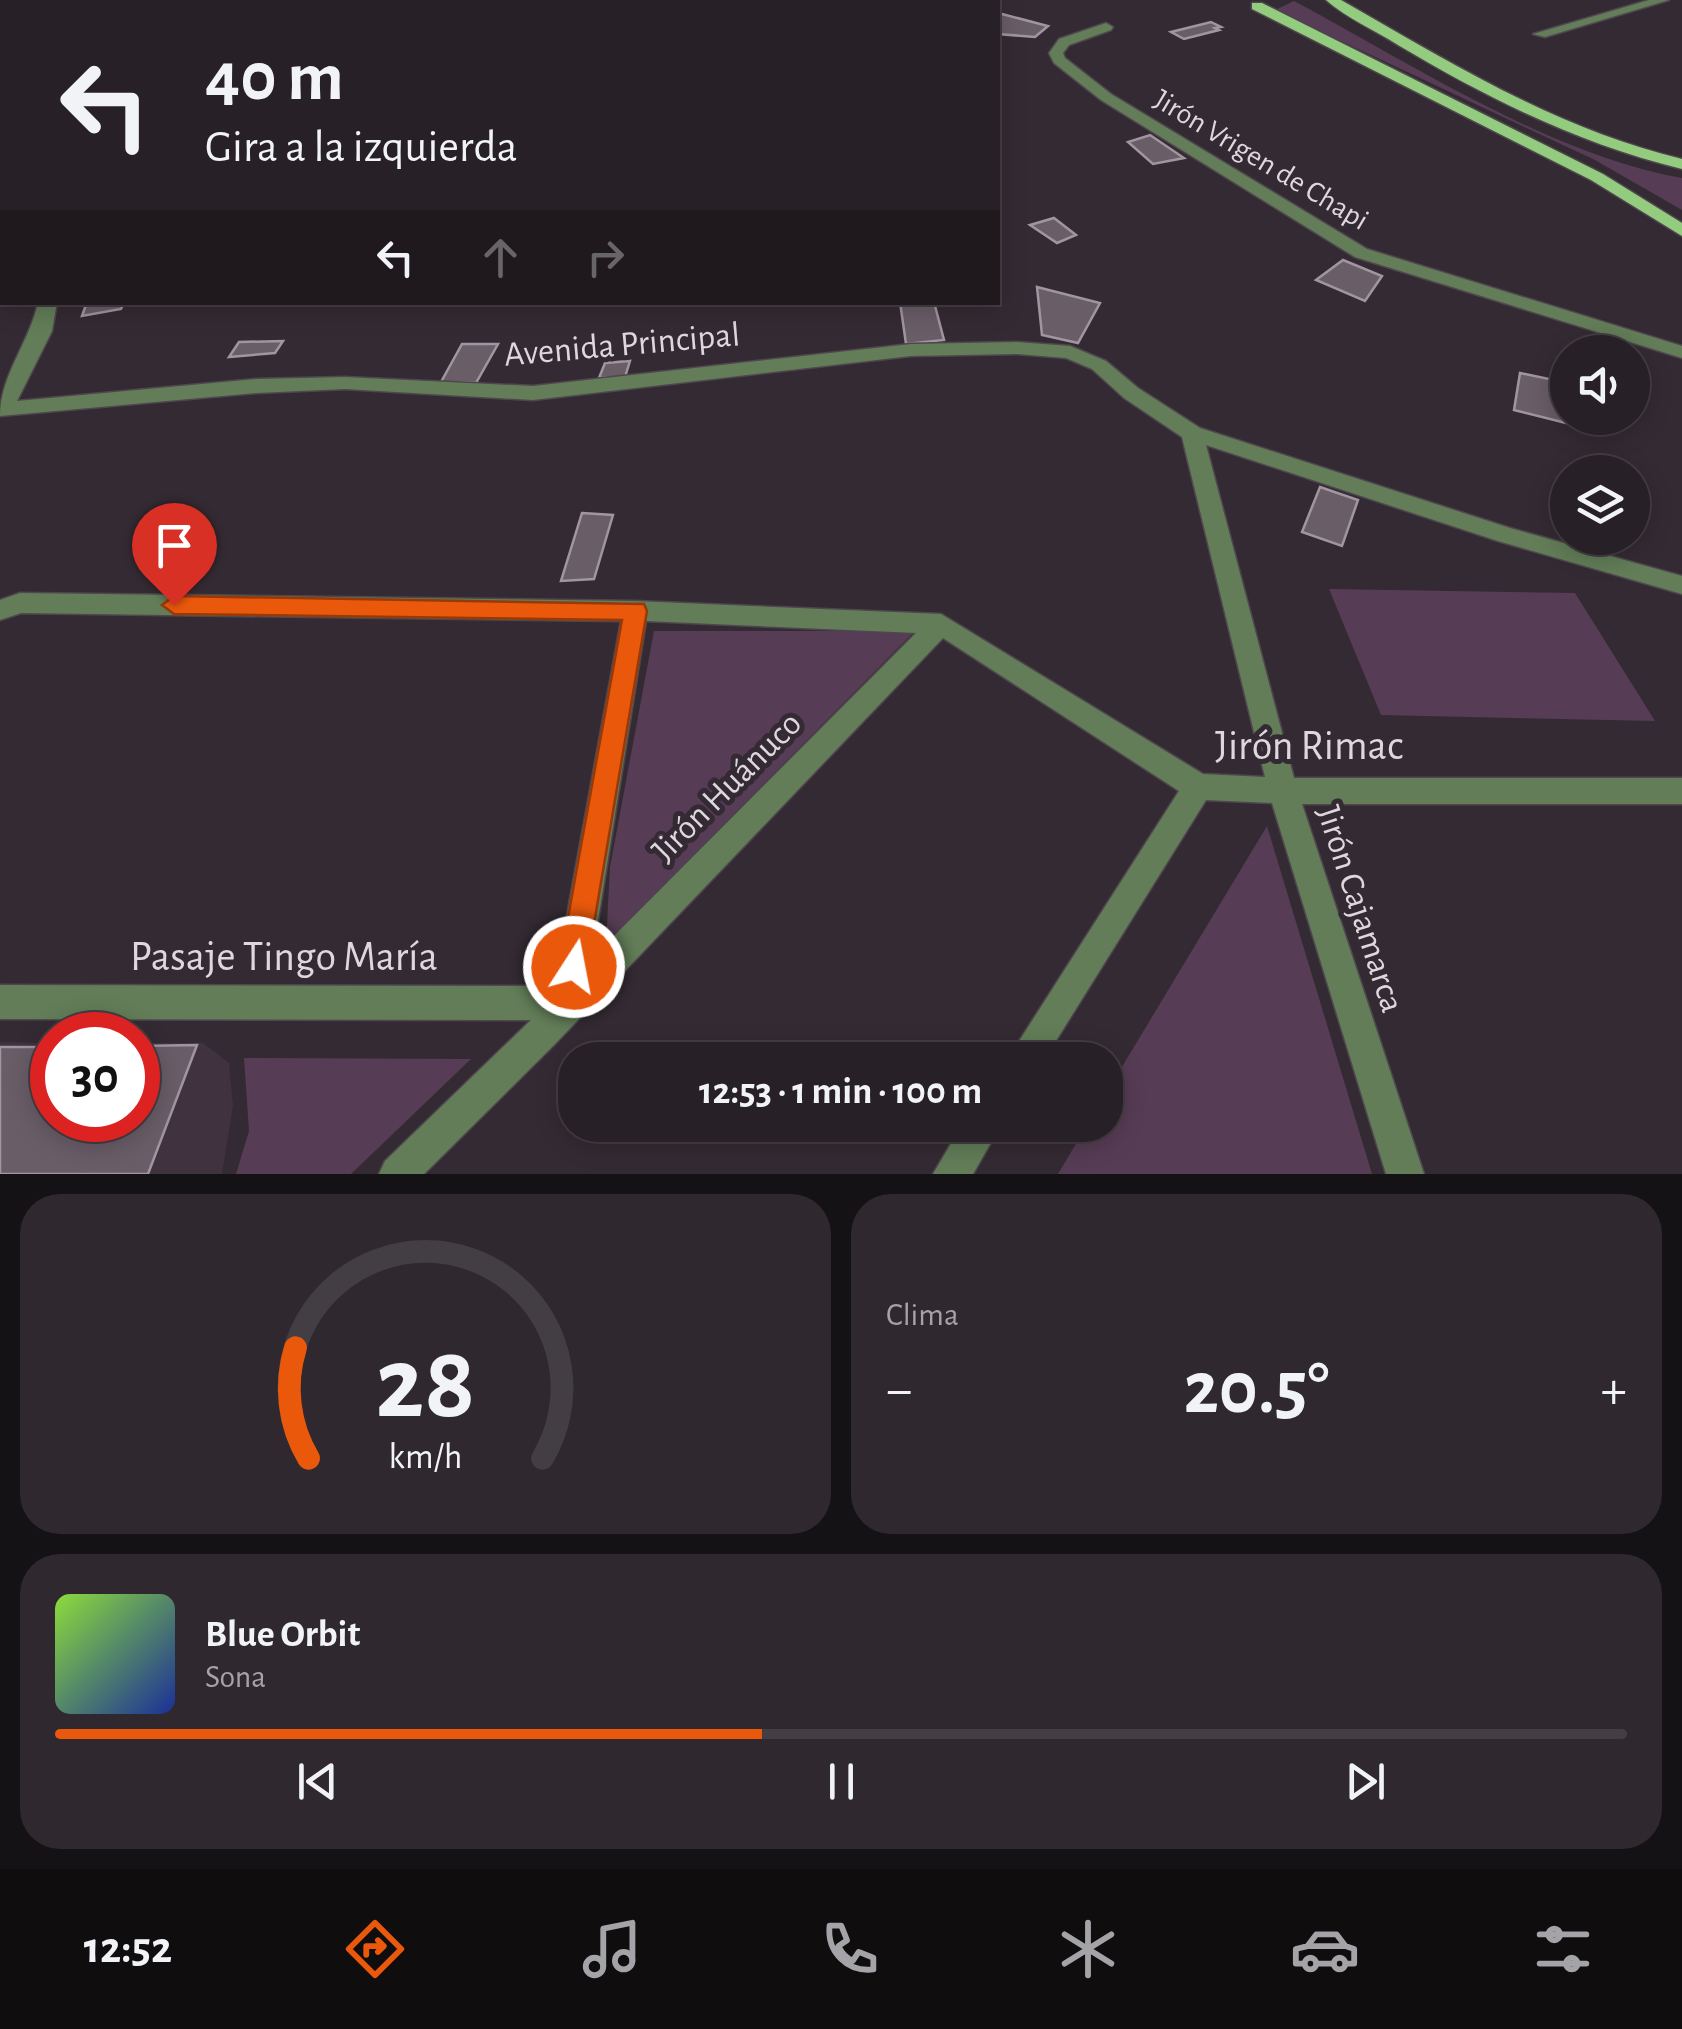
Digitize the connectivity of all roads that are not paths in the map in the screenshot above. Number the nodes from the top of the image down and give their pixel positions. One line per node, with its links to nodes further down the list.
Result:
1 (1332, 0): 6 (main road)
2 (1663, 0): 5 (street)
3 (1257, 6): 7 (main road)
4 (1106, 27): 9 (street, Jirón Vrigen de Chapi)
5 (1540, 34)
6 (1682, 164)
7 (1682, 230)
8 (47, 305): 10 (street)
9 (1682, 352)
10 (1, 409): 11 (street, Avenida Principal)
11 (1192, 433): 12 (street, Avenida Principal); 17 (street, Jirón Cajamarca)
12 (1682, 585)
13 (10, 606): 14 (street)
14 (636, 611): 15 (street); 20 (street, Jirón Huánuco)
15 (941, 624): 16 (street); 20 (street, Jirón Huánuco)
16 (1198, 786): 17 (street, Jirón Rimac); 21 (street, Jirón Rimac)
17 (1283, 791): 18 (street, Jirón Rimac); 25 (street, Jirón Cajamarca)
18 (1682, 791)
19 (0, 1002): 20 (street, Pasaje Tingo María)
20 (568, 1003): 23 (street, Jirón Huánuco)
21 (1035, 1042)
22 (972, 1142): 24 (street)
23 (398, 1174)
24 (952, 1174)
25 (1405, 1174)

